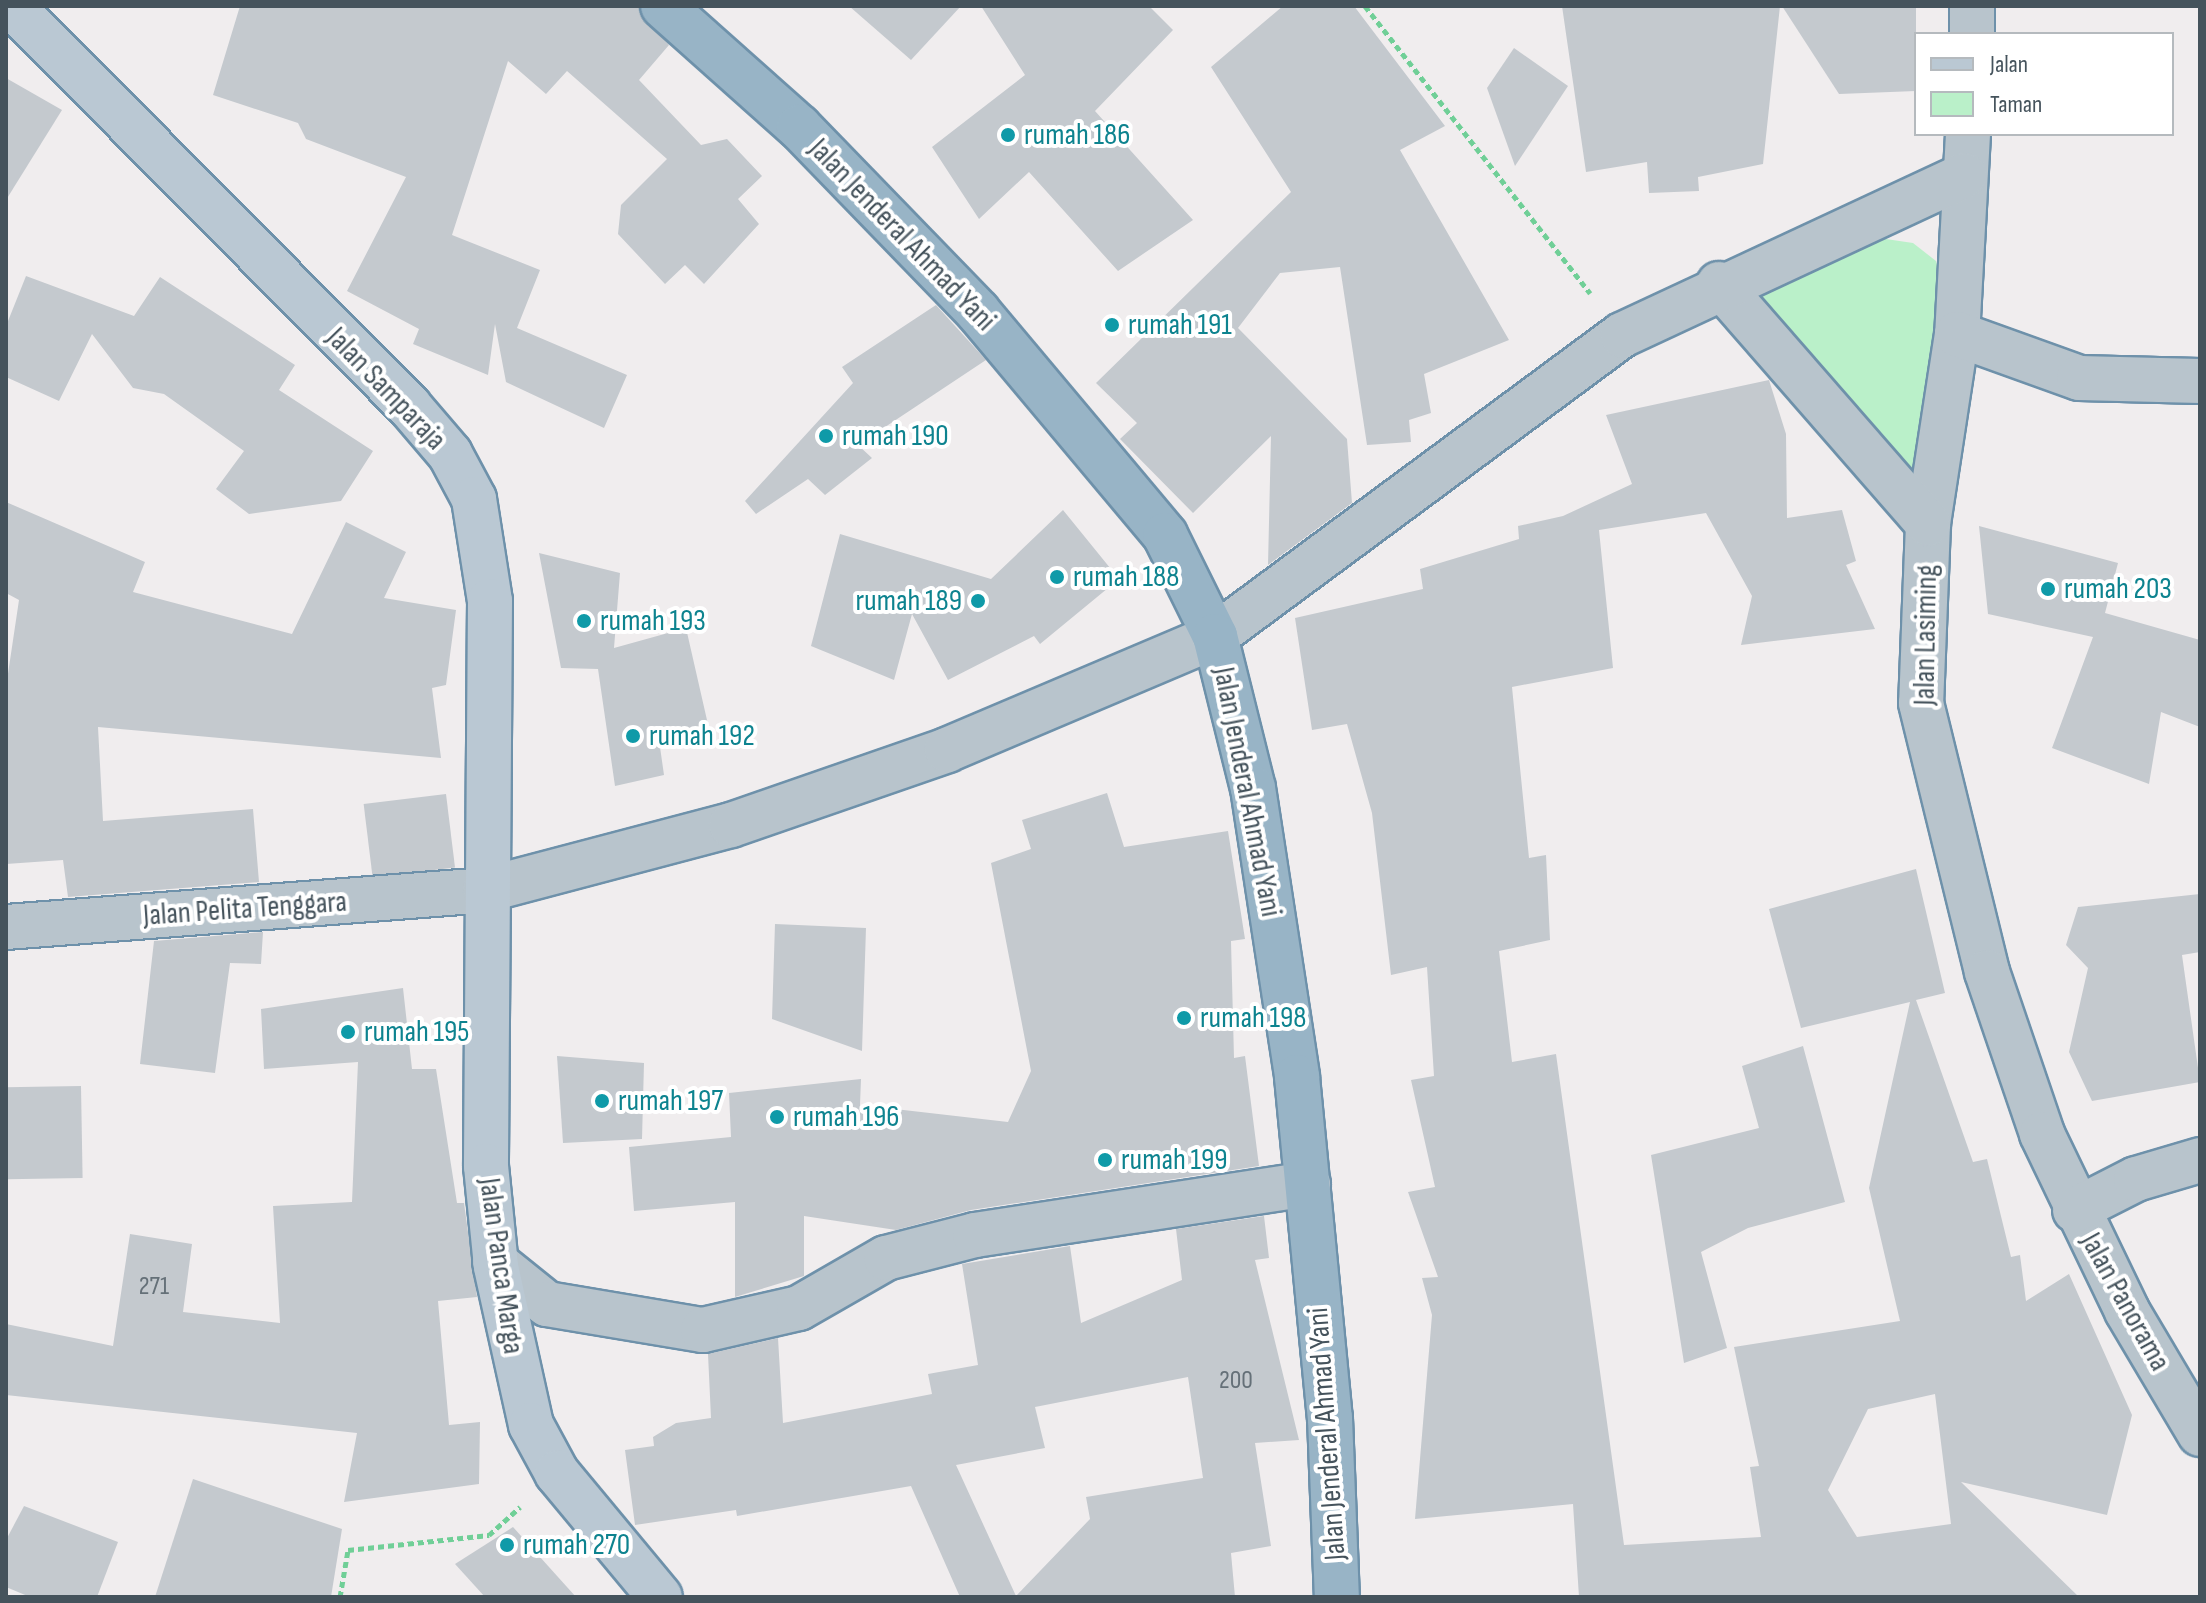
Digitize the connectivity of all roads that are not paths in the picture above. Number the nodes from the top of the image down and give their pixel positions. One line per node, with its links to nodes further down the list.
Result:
1 (12, 6): 11 (main road, Jalan Samparaja)
2 (663, 6): 10 (highway, Jalan Jenderal Ahmad Yani)
3 (1972, 6): 4 (street)
4 (1972, 32)
5 (1966, 154): 6 (street, Jalan Pelita Tenggara); 7 (street, Jalan Lasiming)
6 (1719, 284): 9 (street); 10 (street, Jalan Pelita Tenggara)
7 (1957, 334): 8 (street); 9 (street, Jalan Lasiming)
8 (2200, 381)
9 (1928, 524): 15 (street, Jalan Lasiming)
10 (1215, 636): 11 (street, Jalan Pelita Tenggara); 14 (highway, Jalan Jenderal Ahmad Yani)
11 (485, 890): 12 (street, Jalan Pelita Tenggara); 16 (main road, Jalan Panca Marga)
12 (6, 927)
13 (2200, 1160): 15 (street)
14 (1308, 1184): 16 (street); 19 (highway, Jalan Jenderal Ahmad Yani)
15 (2075, 1210): 17 (street, Jalan Panorama)
16 (495, 1262): 18 (main road, Jalan Panca Marga)
17 (2200, 1434)
18 (660, 1597)
19 (1337, 1597)

